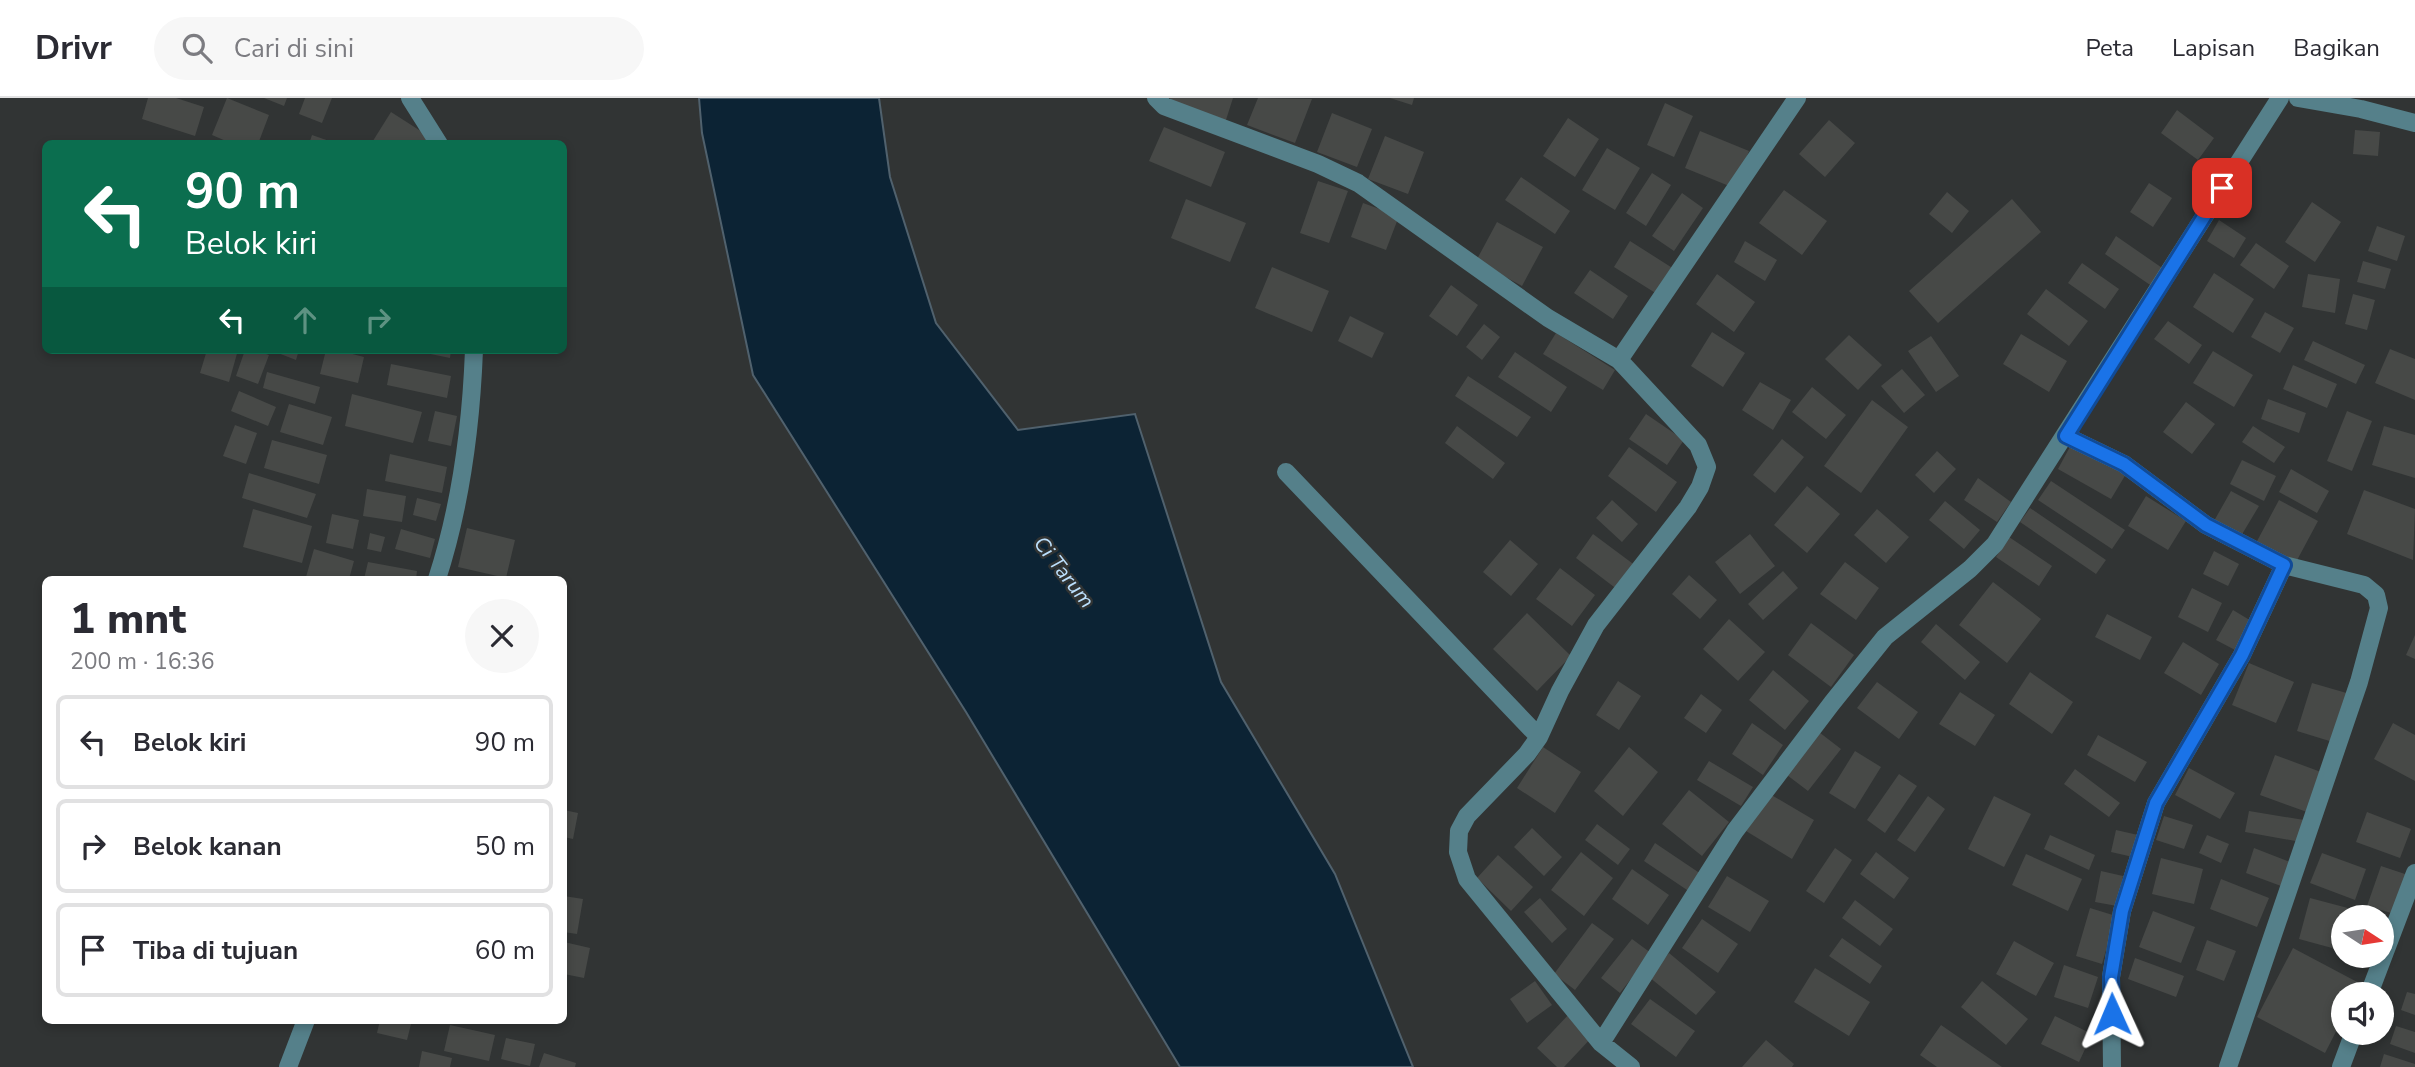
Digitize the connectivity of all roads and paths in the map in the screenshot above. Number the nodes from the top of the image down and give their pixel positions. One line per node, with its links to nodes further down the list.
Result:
1 (410, 98): 7 (street)
2 (1156, 98): 9 (street)
3 (1797, 98): 9 (street)
4 (2280, 98): 10 (street)
5 (2298, 98): 6 (street)
6 (2415, 122)
7 (436, 140)
8 (474, 354): 13 (street)
9 (1619, 360): 14 (street)
10 (2066, 436): 12 (street); 18 (street)
11 (1286, 472): 14 (street)
12 (2284, 565): 22 (street); 23 (street)
13 (438, 576)
14 (1539, 737): 18 (street)
15 (2415, 873): 16 (street)
16 (2374, 982)
17 (304, 1024): 20 (street)
18 (1601, 1042): 21 (street)
19 (2349, 1045): 24 (street)
20 (288, 1067)
21 (1631, 1067)
22 (2112, 1067)
23 (2228, 1067)
24 (2341, 1067)

